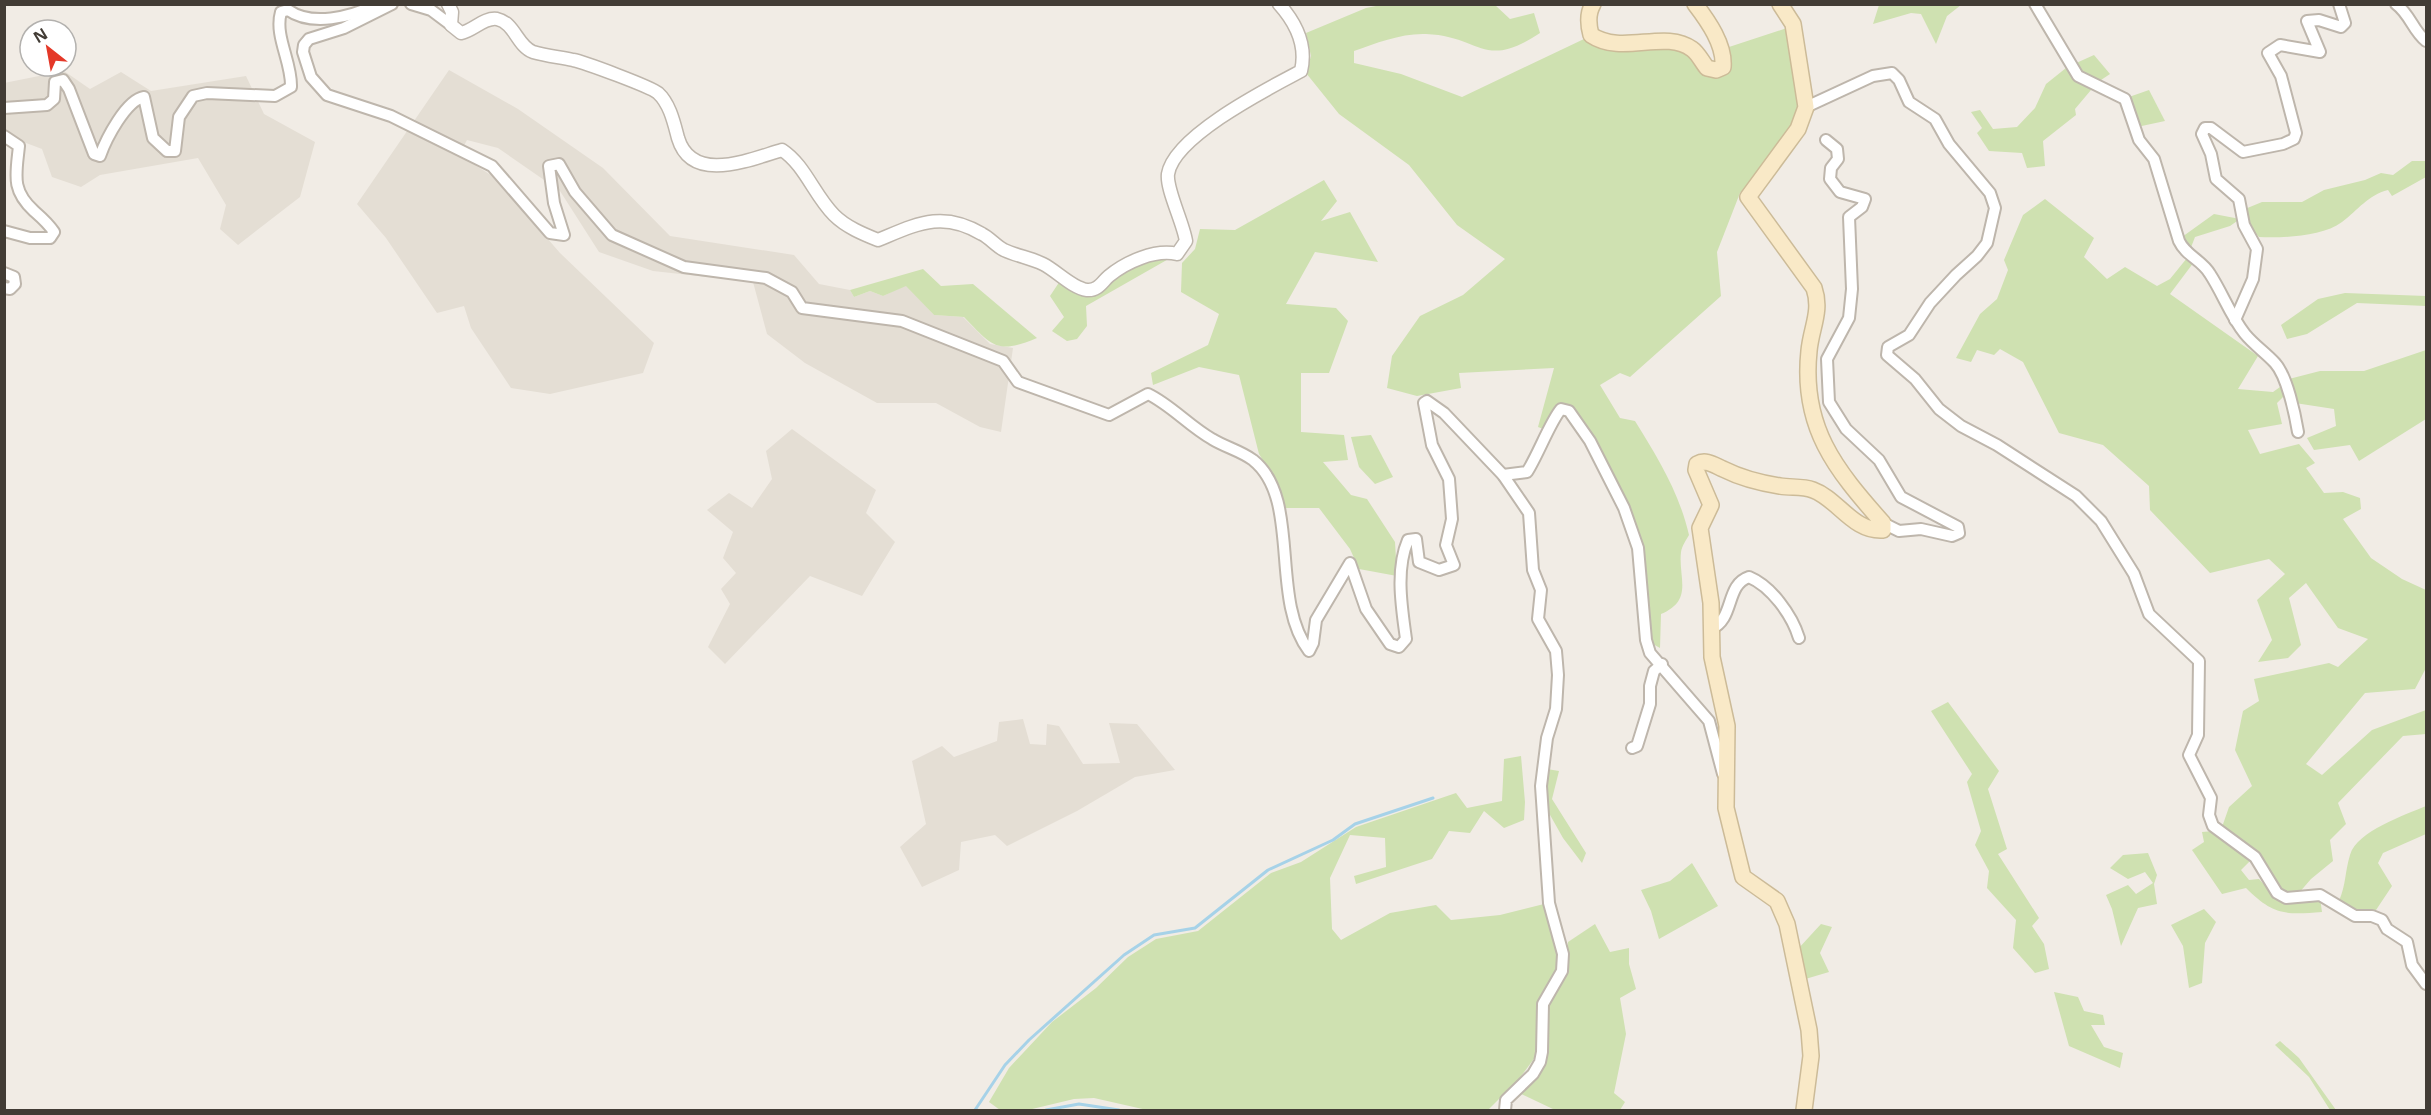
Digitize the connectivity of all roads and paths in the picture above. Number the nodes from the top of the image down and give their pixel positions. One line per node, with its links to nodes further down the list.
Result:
1 (378, 4): 15 (street)
2 (392, 4): 23 (street)
3 (411, 4): 12 (street)
4 (448, 4): 12 (street)
5 (1279, 4): 12 (street)
6 (1593, 4): 7 (main road)
7 (1695, 4)
8 (1780, 4): 14 (main road)
9 (2036, 4): 21 (street)
10 (2339, 4): 21 (street)
11 (2396, 4): 13 (street)
12 (451, 25)
13 (2427, 41)
14 (1806, 107): 24 (main road); 30 (street)
15 (4, 108)
16 (4, 136): 18 (street)
17 (1826, 140): 24 (street)
18 (4, 231)
19 (4, 273): 20 (street)
20 (4, 288)
21 (2235, 320): 22 (street)
22 (2298, 432)
23 (1503, 475): 27 (street); 31 (street)
24 (1883, 523): 25 (main road)
25 (1711, 629): 26 (street); 29 (main road)
26 (1799, 638)
27 (1662, 664): 28 (street); 29 (street)
28 (1632, 748)
29 (1726, 790): 32 (main road)
30 (2427, 984)
31 (1505, 1110)
32 (1804, 1110)

